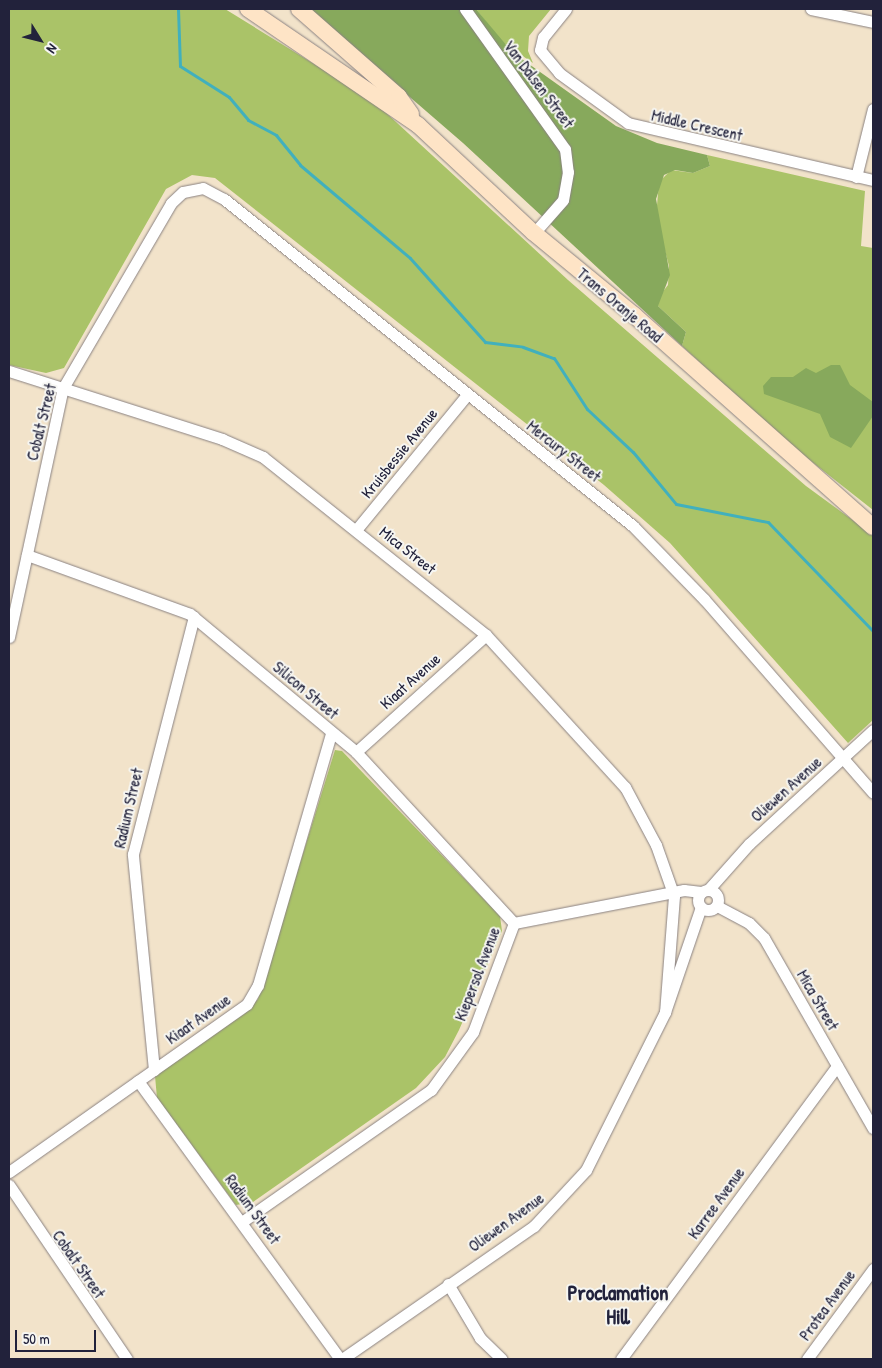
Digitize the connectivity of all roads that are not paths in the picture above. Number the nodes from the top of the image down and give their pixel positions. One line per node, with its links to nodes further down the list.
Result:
1 (248, 9): 8 (main road, Trans Oranje Road)
2 (299, 9): 8 (main road, Trans Oranje Road)
3 (466, 9): 12 (street, Van Dalsen Street)
4 (566, 9): 9 (street, Middle Crescent)
5 (811, 9): 6 (street)
6 (873, 22)
7 (873, 109): 9 (street)
8 (418, 124): 12 (main road, Trans Oranje Road)
9 (856, 177): 10 (street, Middle Crescent)
10 (873, 180)
11 (190, 189): 14 (street, Cobalt Street); 15 (street, Mercury Street)
12 (534, 234): 16 (main road, Trans Oranje Road)
13 (9, 372): 14 (street, Mica Street)
14 (63, 388): 19 (street, Mica Street); 20 (street, Cobalt Street)
15 (466, 396): 19 (street, Kruisbessie Avenue); 27 (street, Mercury Street)
16 (822, 485): 17 (main road, Trans Oranje Road); 18 (main road, Trans Oranje Road)
17 (873, 517)
18 (873, 527)
19 (356, 530): 22 (street, Mica Street)
20 (27, 555): 21 (street, Silicon Street); 23 (street, Cobalt Street)
21 (194, 617): 25 (street, Silicon Street); 34 (street, Radium Street)
22 (486, 635): 26 (street, Kiaat Avenue); 29 (street, Mica Street)
23 (9, 637)
24 (873, 730): 27 (street, Oliewen Avenue)
25 (331, 733): 26 (street, Silicon Street); 34 (street, Kiaat Avenue)
26 (356, 752): 31 (street, Silicon Street)
27 (841, 760): 28 (street, Mercury Street); 30 (street, Oliewen Avenue)
28 (873, 792)
29 (674, 896): 30 (street, Kiepersol Avenue); 31 (street, Kiepersol Avenue); 32 (street, Oliewen Avenue)
30 (707, 900): 32 (street, Oliewen Avenue); 33 (street, Mica Street)
31 (514, 923): 39 (street, Kiepersol Avenue)
32 (664, 1012): 41 (street, Oliewen Avenue)
33 (837, 1066): 36 (street, Mica Street); 45 (street, Karree Avenue)
34 (154, 1070): 35 (street, Kiaat Avenue)
35 (138, 1081): 37 (street, Kiaat Avenue); 39 (street, Radium Street)
36 (873, 1128)
37 (9, 1172)
38 (9, 1185): 42 (street, Cobalt Street)
39 (243, 1221): 43 (street, Radium Street)
40 (873, 1269): 46 (street, Protea Avenue)
41 (448, 1284): 43 (street, Oliewen Avenue); 44 (street)
42 (127, 1359)
43 (341, 1359)
44 (502, 1359)
45 (621, 1359)
46 (807, 1359)

